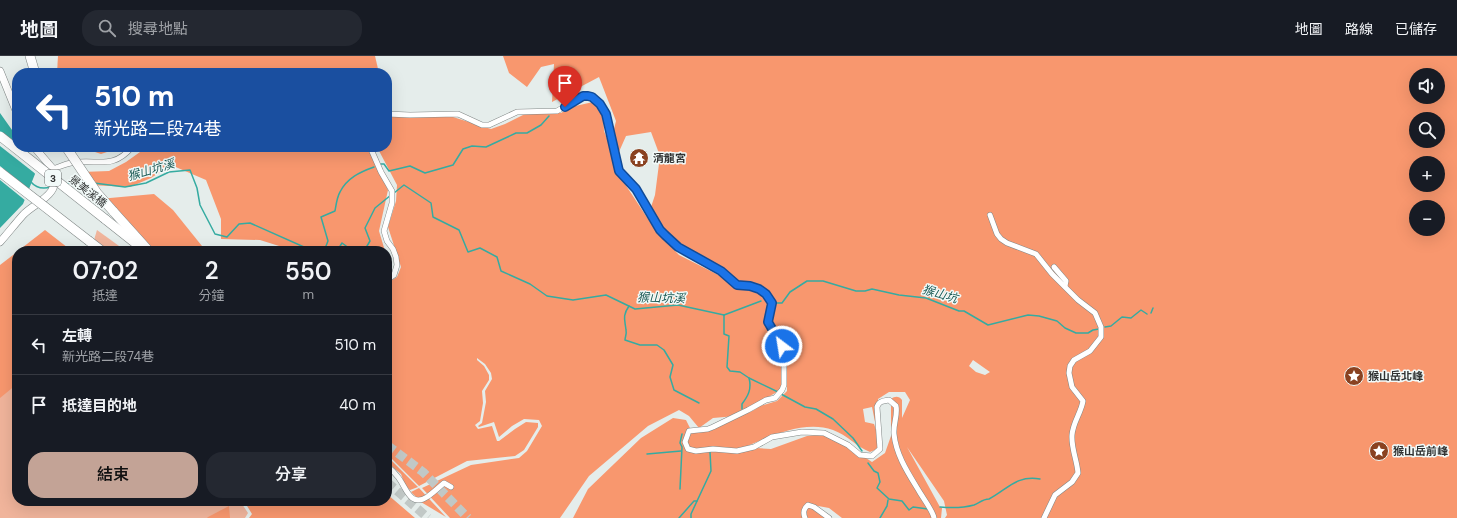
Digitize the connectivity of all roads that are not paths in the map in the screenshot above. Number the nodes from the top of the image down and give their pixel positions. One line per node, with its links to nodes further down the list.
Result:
1 (30, 56): 2 (highway)
2 (34, 68)
3 (0, 71): 4 (street)
4 (12, 101)
5 (392, 114): 29 (street)
6 (0, 136): 7 (highway, 景美溪橋 / 3, bridge)
7 (12, 145)
8 (20, 152): 18 (highway, 景美溪橋 / 3, bridge)
9 (38, 152): 14 (street)
10 (69, 152): 19 (highway, bridge)
11 (127, 152): 14 (street)
12 (372, 152): 20 (street)
13 (0, 172): 17 (highway, 3, bridge)
14 (54, 172): 16 (street)
15 (990, 216): 24 (street)
16 (0, 242)
17 (96, 246)
18 (139, 246)
19 (144, 246)
20 (391, 246)
21 (392, 248): 23 (street)
22 (1054, 267): 24 (street)
23 (392, 276)
24 (1065, 286): 30 (street)
25 (392, 470): 26 (street)
26 (451, 487)
27 (804, 518): 28 (street)
28 (829, 518)
29 (934, 518)
30 (1044, 518)

